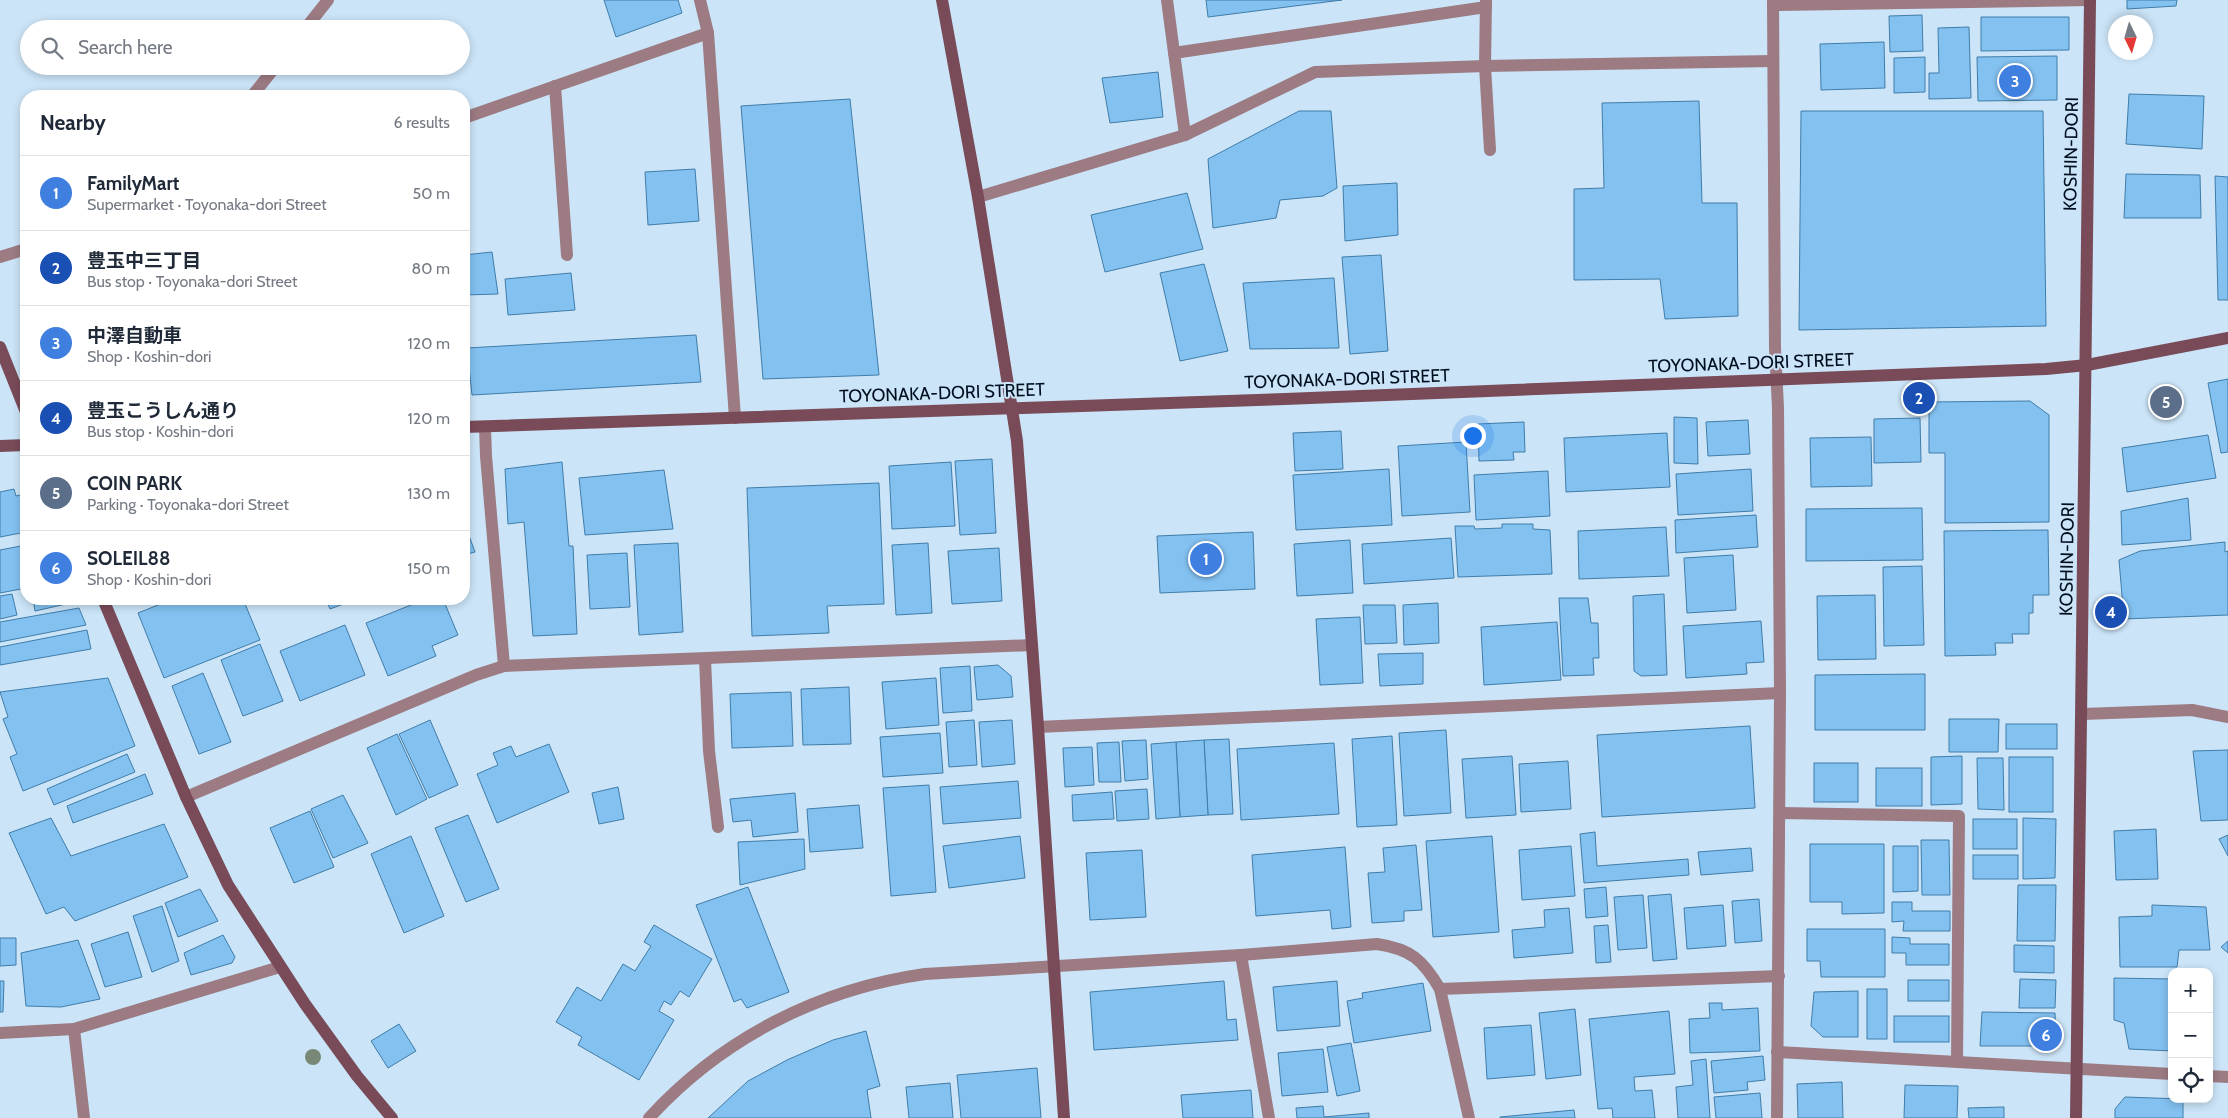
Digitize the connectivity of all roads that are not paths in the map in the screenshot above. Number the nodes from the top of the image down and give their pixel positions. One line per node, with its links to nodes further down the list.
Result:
1 (328, 0): 8 (street)
2 (700, 0): 9 (street)
3 (942, 0): 19 (street)
4 (1167, 0): 10 (street)
5 (2090, 0): 6 (street); 25 (street, KOSHIN-DORI)
6 (1774, 2): 11 (street)
7 (1486, 3): 10 (street); 12 (street)
8 (312, 20)
9 (708, 33): 14 (street); 29 (street)
10 (1174, 52): 17 (street)
11 (1773, 61): 12 (street); 26 (street)
12 (1485, 66): 17 (street); 18 (street)
13 (269, 75): 15 (street)
14 (555, 86): 16 (street); 21 (street)
15 (257, 90)
16 (470, 116)
17 (1186, 135): 19 (street)
18 (1490, 150)
19 (978, 197): 28 (street)
20 (20, 251): 22 (street)
21 (567, 255)
22 (0, 257)
23 (2228, 338): 25 (street, TOYONAKA-DORI STREET)
24 (0, 347): 27 (street)
25 (2087, 366): 26 (street, TOYONAKA-DORI STREET); 39 (street, KOSHIN-DORI)
26 (1777, 380): 28 (street, TOYONAKA-DORI STREET); 38 (street)
27 (20, 397)
28 (1012, 408): 29 (street, TOYONAKA-DORI STREET); 35 (street)
29 (735, 418): 30 (street, TOYONAKA-DORI STREET)
30 (485, 426): 31 (street, TOYONAKA-DORI STREET); 37 (street)
31 (470, 427)
32 (20, 445): 33 (street)
33 (0, 446)
34 (106, 605): 42 (street)
35 (1032, 645): 36 (street); 41 (street)
36 (706, 659): 37 (street); 44 (street)
37 (504, 666): 42 (street)
38 (1780, 693): 41 (street); 43 (street)
39 (2083, 714): 40 (street); 54 (street, KOSHIN-DORI)
40 (2228, 717)
41 (1038, 727): 46 (street)
42 (186, 797): 47 (street)
43 (1780, 813): 48 (street); 53 (street)
44 (718, 827)
45 (1241, 955): 46 (street); 49 (street); 62 (street)
46 (1054, 966): 60 (street); 61 (street)
47 (280, 967): 50 (street); 59 (street)
48 (1779, 976): 49 (street); 52 (street)
49 (1440, 989): 63 (street)
50 (74, 1029): 51 (street); 58 (street)
51 (0, 1032)
52 (1778, 1052): 53 (street); 64 (street)
53 (1957, 1062): 54 (street)
54 (2077, 1069): 55 (street); 65 (street, KOSHIN-DORI)
55 (2168, 1074)
56 (2213, 1076): 57 (street)
57 (2228, 1077)
58 (84, 1118)
59 (392, 1118)
60 (649, 1118)
61 (1064, 1118)
62 (1269, 1118)
63 (1469, 1118)
64 (1777, 1118)
65 (2076, 1118)

